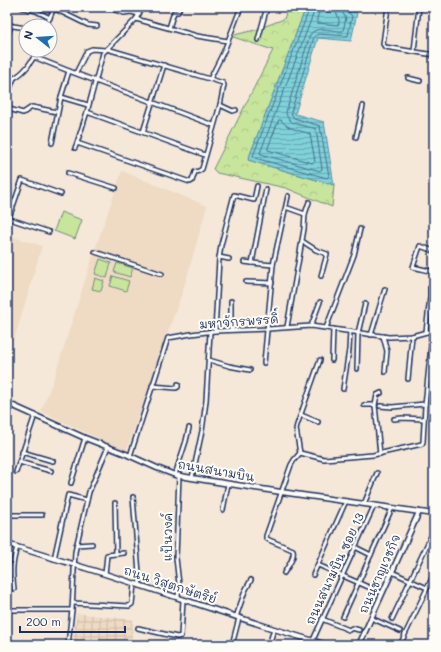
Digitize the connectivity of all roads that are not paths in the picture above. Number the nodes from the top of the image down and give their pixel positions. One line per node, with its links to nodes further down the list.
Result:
1 (21, 7): 11 (street)
2 (106, 7): 10 (street)
3 (142, 7): 10 (street)
4 (180, 7): 15 (street)
5 (241, 7): 18 (street)
6 (267, 7): 17 (street)
7 (388, 7): 20 (street)
8 (419, 7): 20 (street)
9 (53, 8): 11 (street); 14 (street)
10 (139, 14): 12 (street)
11 (50, 18)
12 (136, 20): 15 (street); 19 (street)
13 (9, 25): 16 (street)
14 (97, 26)
15 (169, 28): 18 (street)
16 (7, 38)
17 (258, 40)
18 (228, 41): 30 (street)
19 (107, 49): 24 (street); 26 (street); 31 (street)
20 (414, 51): 21 (street)
21 (434, 55)
22 (33, 58): 28 (street)
23 (36, 58): 25 (street)
24 (164, 65): 30 (street); 34 (street)
25 (69, 71): 26 (street); 33 (street)
26 (76, 73): 31 (street)
27 (7, 76): 28 (street)
28 (14, 78): 38 (street)
29 (408, 78): 32 (street)
30 (210, 79): 36 (street)
31 (96, 80): 34 (street); 35 (street)
32 (420, 81)
33 (61, 97): 35 (street); 40 (street)
34 (153, 102): 42 (street); 44 (street)
35 (88, 105): 41 (street)
36 (220, 105): 39 (street); 42 (street)
37 (363, 106): 45 (street)
38 (9, 109): 40 (street); 43 (street)
39 (236, 110)
40 (58, 112): 46 (street)
41 (87, 112): 44 (street); 47 (street)
42 (213, 125): 49 (street)
43 (7, 126)
44 (144, 132): 49 (street)
45 (356, 137)
46 (52, 143)
47 (77, 143): 48 (street); 49 (street)
48 (75, 148)
49 (205, 155)
50 (68, 173): 52 (street)
51 (257, 186): 65 (street)
52 (116, 188)
53 (266, 189): 68 (street)
54 (61, 194): 59 (street)
55 (288, 196): 69 (street)
56 (309, 202): 58 (street)
57 (288, 208): 58 (street)
58 (305, 214): 62 (street)
59 (8, 218): 61 (street)
60 (360, 229): 82 (street)
61 (50, 232)
62 (302, 241): 72 (street); 81 (street)
63 (434, 251): 70 (street)
64 (95, 252): 71 (street)
65 (219, 256): 66 (street); 86 (street)
66 (229, 259)
67 (244, 262): 68 (street)
68 (252, 263): 69 (street)
69 (273, 265): 74 (street)
70 (434, 272)
71 (162, 274)
72 (321, 276)
73 (246, 282): 74 (street)
74 (272, 283): 83 (street)
75 (430, 288): 91 (street)
76 (384, 289): 92 (street)
77 (231, 300): 85 (street)
78 (320, 302): 80 (street)
79 (365, 304): 90 (street)
80 (311, 326): 81 (street, มหาจักรพรรดิ์); 82 (street, มหาจักรพรรดิ์)
81 (287, 327): 83 (street, มหาจักรพรรดิ์)
82 (326, 328): 84 (street, มหาจักรพรรดิ์)
83 (268, 329): 85 (street, มหาจักรพรรดิ์); 98 (street)
84 (333, 329): 87 (street, มหาจักรพรรดิ์); 97 (street)
85 (231, 330): 86 (street, มหาจักรพรรดิ์)
86 (215, 331): 89 (street, มหาจักรพรรดิ์)
87 (350, 331): 90 (street, มหาจักรพรรดิ์); 105 (street)
88 (432, 331): 91 (street, มหาจักรพรรดิ์); 108 (street)
89 (210, 332): 95 (street); 104 (street, มหาจักรพรรดิ์)
90 (358, 332): 92 (street, มหาจักรพรรดิ์); 99 (street)
91 (426, 332): 94 (street, มหาจักรพรรดิ์)
92 (371, 334): 93 (street, มหาจักรพรรดิ์)
93 (383, 336): 94 (street, มหาจักรพรรดิ์); 101 (street)
94 (412, 336): 102 (street)
95 (209, 360): 100 (street); 130 (street)
96 (320, 360): 113 (street)
97 (332, 360)
98 (264, 362)
99 (357, 369)
100 (250, 370)
101 (385, 372)
102 (408, 379)
103 (178, 384): 104 (street)
104 (152, 386): 123 (street, มหาจักรพรรดิ์)
105 (343, 389)
106 (381, 393): 110 (street)
107 (7, 403): 112 (street, ถนนสนามบิน)
108 (425, 404): 111 (street); 115 (street)
109 (364, 405): 110 (street)
110 (375, 405): 122 (street)
111 (380, 406)
112 (35, 415): 118 (street, ถนนสนามบิน); 120 (street)
113 (301, 416): 116 (street); 121 (street)
114 (394, 419): 115 (street)
115 (424, 420): 122 (street)
116 (318, 422)
117 (189, 428): 129 (street, แป้นวงค์)
118 (84, 438): 119 (street, ถนนสนามบิน); 131 (street)
119 (108, 447): 123 (street, ถนนสนามบิน); 135 (street)
120 (22, 452): 124 (street); 125 (street)
121 (300, 454): 122 (street); 133 (street)
122 (380, 454)
123 (130, 456): 129 (street, ถนนสนามบิน)
124 (53, 461)
125 (19, 462): 126 (street); 127 (street)
126 (51, 471)
127 (16, 472)
128 (377, 473): 138 (street)
129 (177, 475): 130 (street, ถนนสนามบิน); 172 (street, แป้นวงค์)
130 (192, 478): 132 (street, ถนนสนามบิน)
131 (71, 483)
132 (228, 484): 133 (street, ถนนสนามบิน); 141 (street)
133 (281, 492): 136 (street, ถนนสนามบิน); 158 (street)
134 (133, 497): 168 (street)
135 (87, 500): 149 (street); 155 (street)
136 (346, 501): 138 (street, ถนนสนามบิน); 157 (street)
137 (115, 503): 153 (street)
138 (364, 504): 139 (street, ถนนสนามบิน)
139 (374, 506): 140 (street, ถนนสนามบิน); 151 (street, ถนนสนามบิน ซอย 13)
140 (392, 508): 142 (street, ถนนสนามบิน); 154 (street)
141 (223, 510)
142 (419, 512): 143 (street, ถนนสนามบิน); 159 (street, ถนนชาญเวชกิจ)
143 (434, 514)
144 (42, 515): 145 (street)
145 (7, 519)
146 (434, 530): 165 (street)
147 (7, 544): 150 (street, ถนน วิสุตกษัตริย์)
148 (92, 544): 149 (street)
149 (76, 545): 156 (street)
150 (17, 547): 155 (street, ถนน วิสุตกษัตริย์); 170 (street)
151 (355, 547): 154 (street); 163 (street, ถนนสนามบิน ซอย 13)
152 (124, 553): 153 (street)
153 (116, 554): 160 (street)
154 (371, 555): 166 (street)
155 (54, 559): 156 (street, ถนน วิสุตกษัตริย์)
156 (74, 565): 160 (street, ถนน วิสุตกษัตริย์); 174 (street)
157 (318, 565): 162 (street); 163 (street)
158 (284, 572)
159 (392, 572): 165 (street); 171 (street, ถนนชาญเวชกิจ)
160 (104, 574): 167 (street, ถนน วิสุตกษัตริย์)
161 (434, 574): 169 (street)
162 (313, 575)
163 (342, 576): 166 (street); 180 (street, ถนนสนามบิน ซอย 13)
164 (251, 580): 177 (street)
165 (410, 581): 169 (street); 181 (street)
166 (358, 583): 171 (street); 178 (street)
167 (134, 584): 168 (street, ถนน วิสุตกษัตริย์); 174 (street)
168 (140, 586): 172 (street, ถนน วิสุตกษัตริย์)
169 (427, 588): 192 (street)
170 (14, 590)
171 (382, 593): 179 (street, ถนนชาญเวชกิจ)
172 (178, 598): 173 (street, ถนน วิสุตกษัตริย์)
173 (183, 600): 177 (street, ถนน วิสุตกษัตริย์); 182 (street)
174 (72, 603): 176 (street)
175 (7, 610): 176 (street)
176 (72, 610): 187 (street)
177 (238, 617): 183 (street, ถนน วิสุตกษัตริย์); 188 (street)
178 (343, 617)
179 (371, 618): 185 (street); 191 (street, ถนนชาญเวชกิจ)
180 (322, 619): 184 (street); 186 (street, ถนนสนามบิน ซอย 13)
181 (392, 619)
182 (138, 628)
183 (274, 629): 186 (street, ถนน วิสุตกษัตริย์); 189 (street)
184 (359, 630)
185 (400, 631)
186 (313, 640): 190 (street, ถนน วิสุตกษัตริย์)
187 (68, 645)
188 (232, 645)
189 (269, 645)
190 (327, 645)
191 (359, 645)
192 (400, 645)

